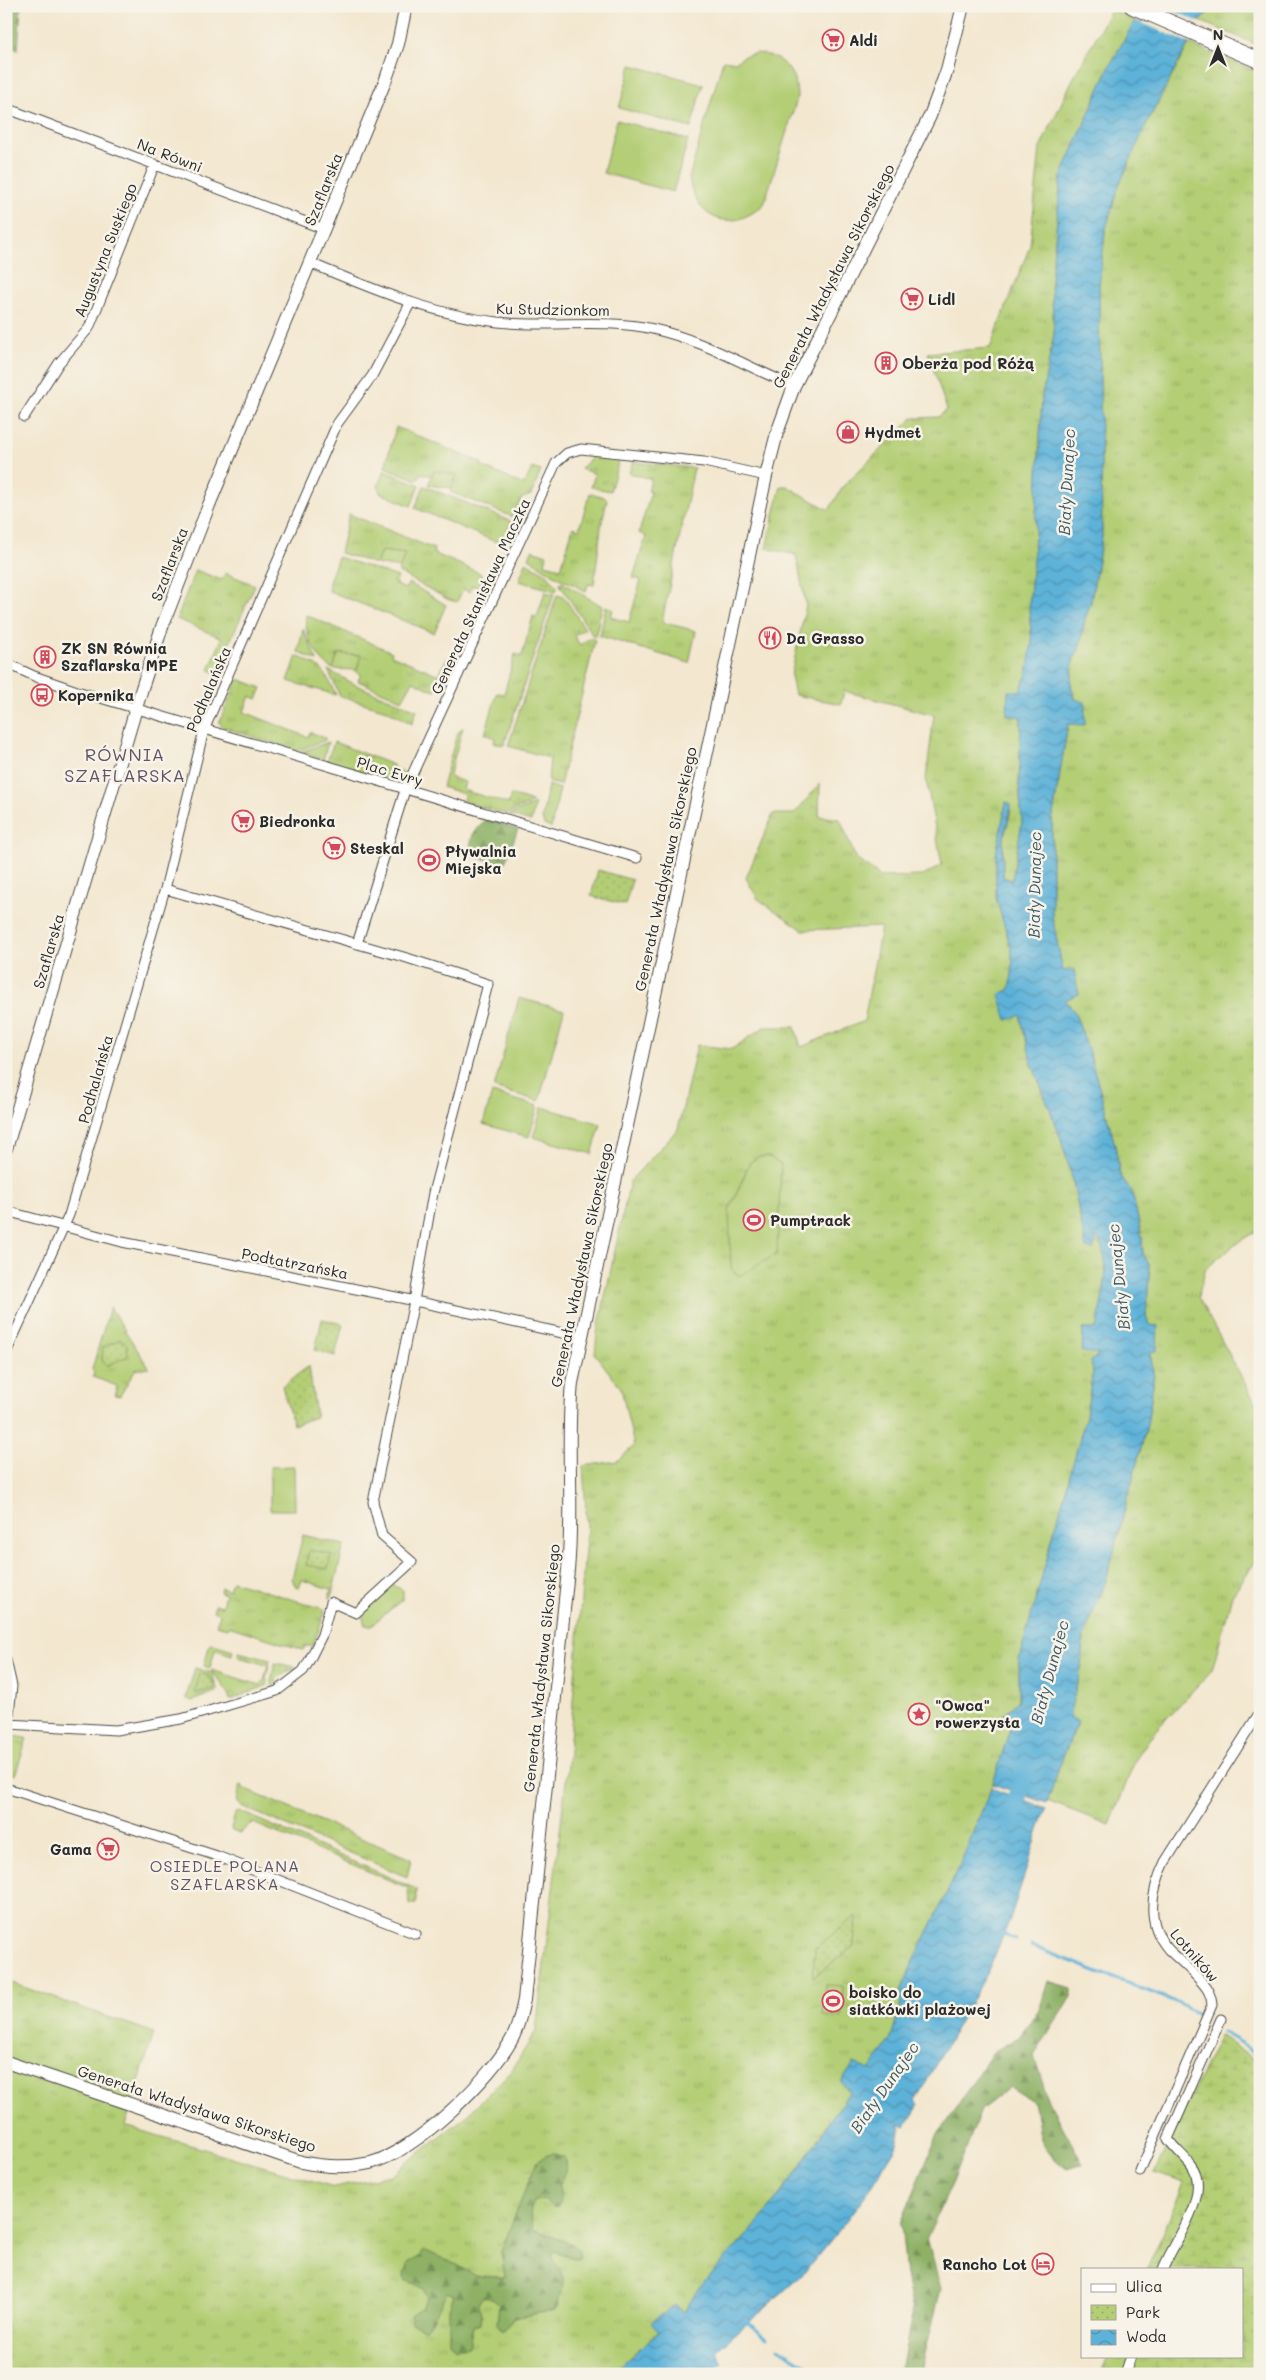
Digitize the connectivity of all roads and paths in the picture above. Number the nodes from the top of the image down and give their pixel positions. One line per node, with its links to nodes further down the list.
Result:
1 (406, 6): 7 (street, Szaflarska)
2 (1132, 6): 4 (main road)
3 (963, 7): 10 (street, Generała Władysława Sikorskiego)
4 (1260, 61)
5 (6, 108): 6 (street, Na Równi)
6 (155, 164): 7 (street, Na Równi); 11 (street, Augustyna Suskiego)
7 (324, 229): 8 (street, Szaflarska)
8 (310, 263): 9 (street, Ku Studzionkom); 14 (street, Szaflarska)
9 (412, 302): 10 (street, Ku Studzionkom); 15 (street, Podhalańska)
10 (794, 386): 12 (street, Generała Władysława Sikorskiego)
11 (24, 417)
12 (766, 476): 16 (street, Generała Stanisława Maczka); 24 (street, Generała Władysława Sikorskiego)
13 (6, 663): 14 (street, Plac Evry)
14 (136, 709): 15 (street, Plac Evry); 20 (street, Szaflarska)
15 (204, 730): 16 (street, Plac Evry); 18 (street, Podhalańska)
16 (405, 790): 17 (street, Plac Evry); 19 (street, Generała Stanisława Maczka)
17 (637, 858)
18 (165, 888): 19 (street); 22 (street, Podhalańska)
19 (357, 944): 23 (street)
20 (6, 1149)
21 (6, 1211): 22 (street, Podtatrzańska)
22 (64, 1228): 23 (street, Podtatrzańska); 25 (street, Podhalańska)
23 (414, 1301): 24 (street, Podtatrzańska); 26 (street)
24 (581, 1337): 31 (street, Generała Władysława Sikorskiego)
25 (6, 1354)
26 (6, 1660)
27 (1260, 1712): 32 (street, Lotników)
28 (6, 1788): 29 (street)
29 (416, 1934)
30 (1221, 2019): 33 (street)
31 (6, 2062)
32 (1140, 2171)
33 (1163, 2268)
34 (1130, 2358): 35 (street)
35 (1125, 2374)

